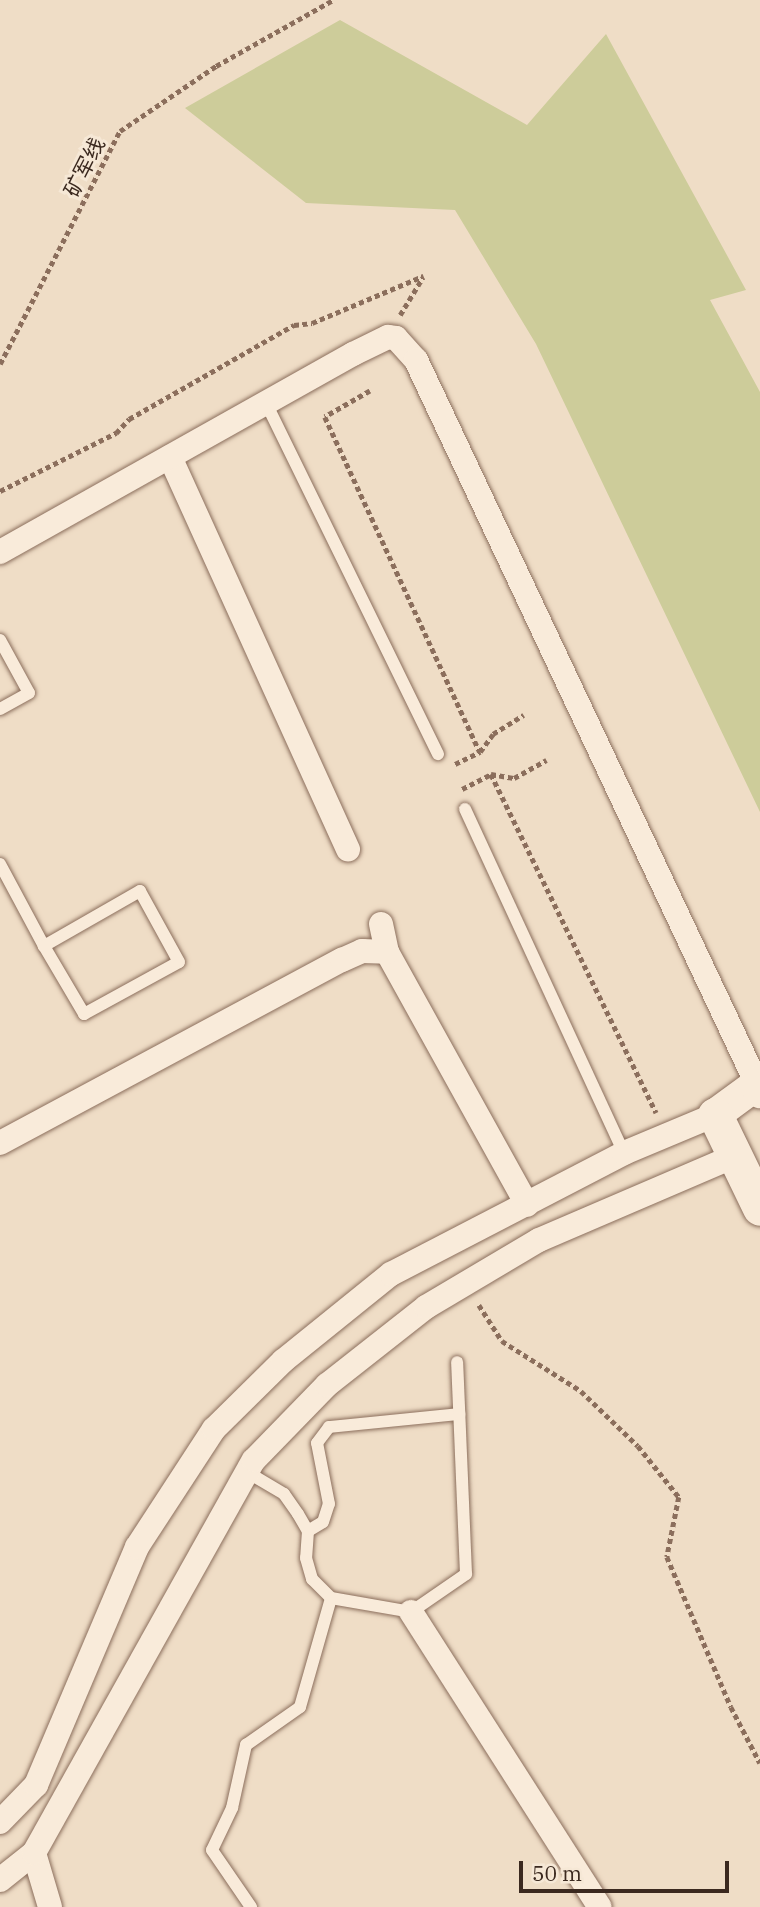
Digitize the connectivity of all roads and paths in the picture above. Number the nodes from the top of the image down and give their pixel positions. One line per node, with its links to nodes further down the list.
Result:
1 (332, 0): 3 (path, 矿军线)
2 (388, 337): 5 (street); 7 (path); 24 (street)
3 (0, 364)
4 (370, 391): 12 (path)
5 (266, 403): 6 (street); 13 (lane)
6 (170, 457): 8 (street); 19 (street)
7 (0, 491)
8 (0, 552)
9 (0, 640): 10 (lane)
10 (0, 709)
11 (524, 715): 12 (path)
12 (481, 752): 15 (path)
13 (438, 754)
14 (546, 760): 16 (path)
15 (446, 768)
16 (491, 774): 17 (path); 26 (path)
17 (458, 791)
18 (465, 809): 28 (lane)
19 (348, 849)
20 (0, 864): 22 (lane)
21 (381, 924): 23 (street)
22 (44, 946): 22 (lane)
23 (387, 952): 27 (street); 30 (street)
24 (759, 1085): 25 (street)
25 (715, 1115): 26 (street); 29 (main road)
26 (668, 1137): 28 (street)
27 (0, 1143)
28 (624, 1153): 30 (street)
29 (735, 1156): 31 (main road); 32 (street)
30 (527, 1205): 40 (street)
31 (760, 1208)
32 (466, 1283): 35 (street); 39 (path)
33 (457, 1362): 34 (lane)
34 (459, 1414): 36 (lane); 38 (lane)
35 (247, 1472): 36 (lane); 41 (street)
36 (308, 1531): 37 (lane)
37 (331, 1598): 38 (lane); 44 (lane)
38 (411, 1612): 45 (street)
39 (760, 1763)
40 (0, 1822)
41 (34, 1853): 42 (street); 43 (street)
42 (0, 1880)
43 (50, 1907)
44 (251, 1907)
45 (600, 1907)

